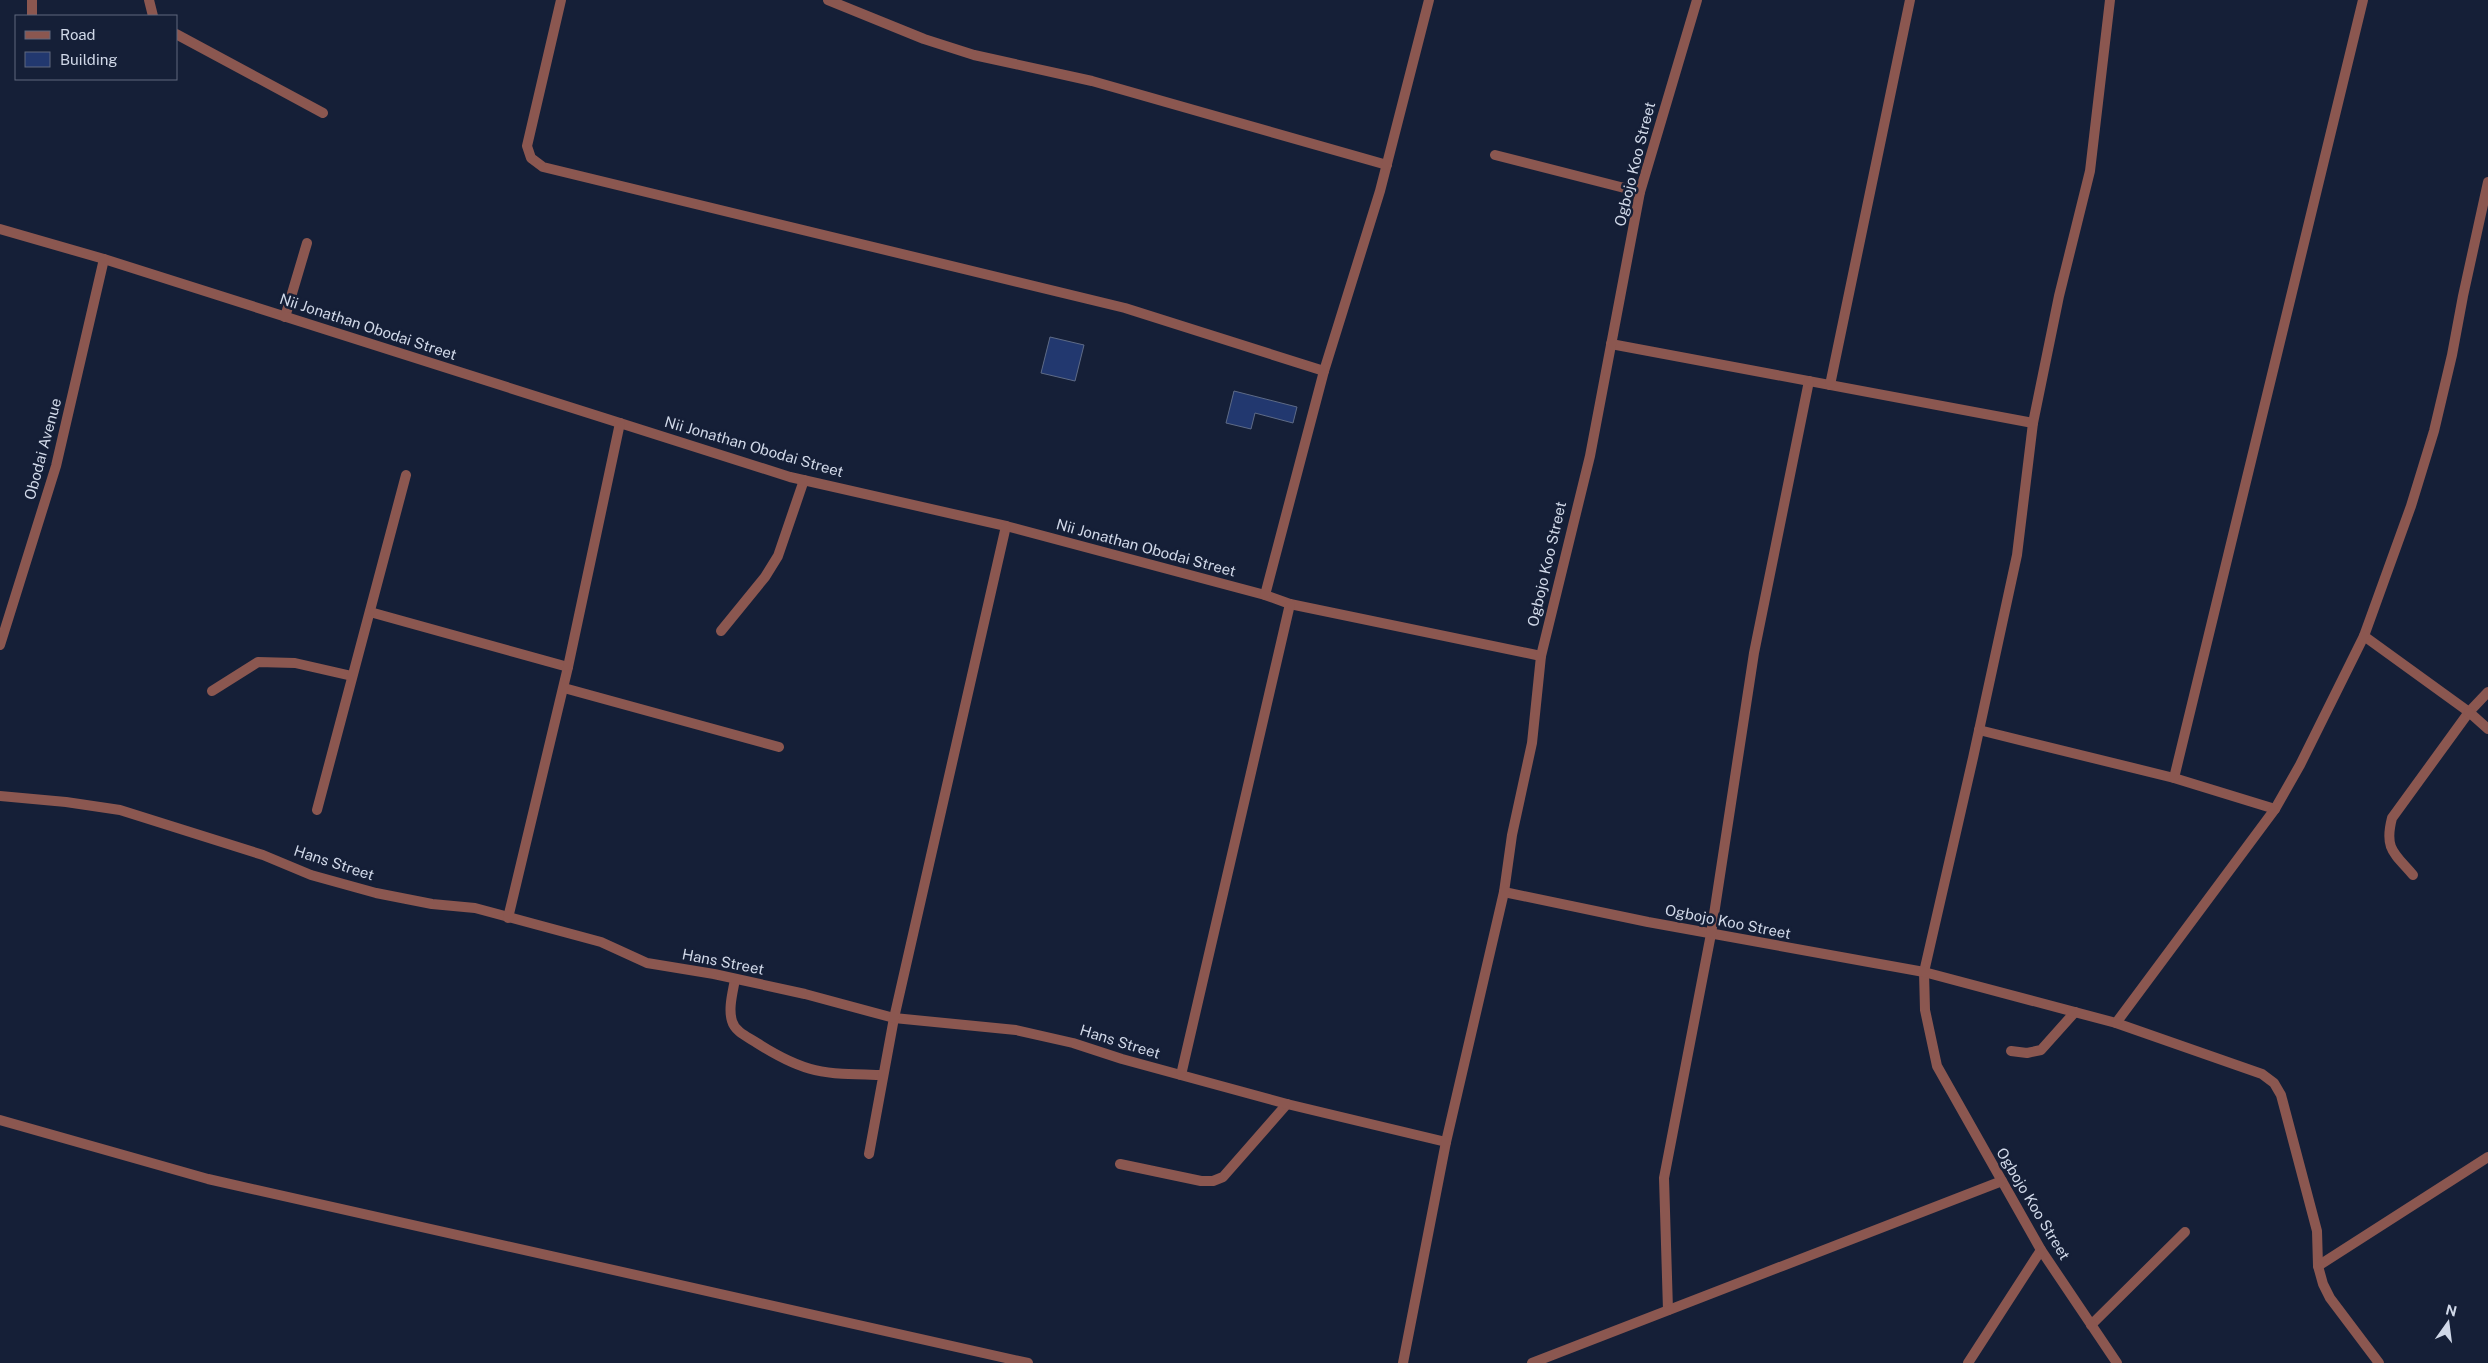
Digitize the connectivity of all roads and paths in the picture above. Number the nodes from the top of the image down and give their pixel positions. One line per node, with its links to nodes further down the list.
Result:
1 (32, 0): 10 (street)
2 (149, 0): 11 (street)
3 (560, 0): 23 (street)
4 (828, 0): 15 (street)
5 (1429, 0): 15 (street)
6 (1697, 0): 17 (street, Ogbojo Koo Street)
7 (1910, 0): 25 (street)
8 (2110, 0): 27 (street)
9 (2363, 0): 47 (street)
10 (32, 15)
11 (153, 15)
12 (178, 35): 13 (street)
13 (323, 113)
14 (1495, 155): 17 (street)
15 (1387, 166): 23 (street)
16 (2488, 182): 35 (street)
17 (1640, 192): 22 (street, Ogbojo Koo Street)
18 (0, 229): 20 (street, Nii Jonathan Obodai Street)
19 (307, 243): 21 (street)
20 (104, 259): 21 (street, Nii Jonathan Obodai Street); 36 (street, Obodai Avenue)
21 (285, 317): 26 (street, Nii Jonathan Obodai Street)
22 (1611, 344): 24 (street); 37 (street, Ogbojo Koo Street)
23 (1324, 371): 31 (street)
24 (1809, 382): 25 (street); 54 (street)
25 (1830, 385): 27 (street)
26 (620, 422): 29 (street, Nii Jonathan Obodai Street); 38 (street)
27 (2033, 424): 44 (street)
28 (406, 475): 33 (street)
29 (804, 480): 30 (street, Nii Jonathan Obodai Street); 34 (street)
30 (1006, 526): 31 (street, Nii Jonathan Obodai Street); 58 (street)
31 (1265, 595): 32 (street, Nii Jonathan Obodai Street)
32 (1290, 604): 37 (street, Nii Jonathan Obodai Street); 62 (street)
33 (370, 612): 38 (street); 39 (street)
34 (721, 631)
35 (2364, 636): 43 (street); 49 (street)
36 (0, 645)
37 (1541, 656): 52 (street, Ogbojo Koo Street)
38 (568, 667): 40 (street)
39 (352, 676): 41 (street); 50 (street)
40 (564, 688): 46 (street); 53 (street)
41 (212, 691)
42 (2488, 692): 43 (street)
43 (2469, 712): 45 (street); 51 (street)
44 (1978, 730): 47 (street); 55 (street)
45 (2488, 730)
46 (779, 748)
47 (2174, 778): 49 (street)
48 (0, 796): 53 (street, Hans Street)
49 (2275, 809): 59 (street)
50 (317, 810)
51 (2413, 875)
52 (1504, 892): 54 (street, Ogbojo Koo Street); 65 (street)
53 (508, 918): 56 (street, Hans Street)
54 (1711, 934): 55 (street, Ogbojo Koo Street); 73 (street)
55 (1924, 972): 57 (street); 69 (street, Ogbojo Koo Street)
56 (735, 979): 58 (street, Hans Street); 61 (street)
57 (2075, 1012): 59 (street); 60 (street)
58 (894, 1018): 61 (street); 62 (street, Hans Street)
59 (2116, 1023): 72 (street)
60 (2011, 1051)
61 (883, 1075): 66 (street)
62 (1181, 1075): 63 (street, Hans Street)
63 (1288, 1104): 65 (street, Hans Street); 68 (street)
64 (0, 1120): 75 (street)
65 (1446, 1142): 76 (street)
66 (869, 1154)
67 (2488, 1157): 72 (street)
68 (1120, 1164)
69 (2002, 1181): 71 (street, Ogbojo Koo Street); 73 (street)
70 (2185, 1232): 74 (street)
71 (2042, 1250): 74 (street, Ogbojo Koo Street); 78 (street)
72 (2318, 1266): 80 (street)
73 (1668, 1310): 77 (street)
74 (2091, 1325): 79 (street, Ogbojo Koo Street)
75 (1028, 1363)
76 (1403, 1363)
77 (1532, 1363)
78 (1968, 1363)
79 (2117, 1363)
80 (2379, 1363)

